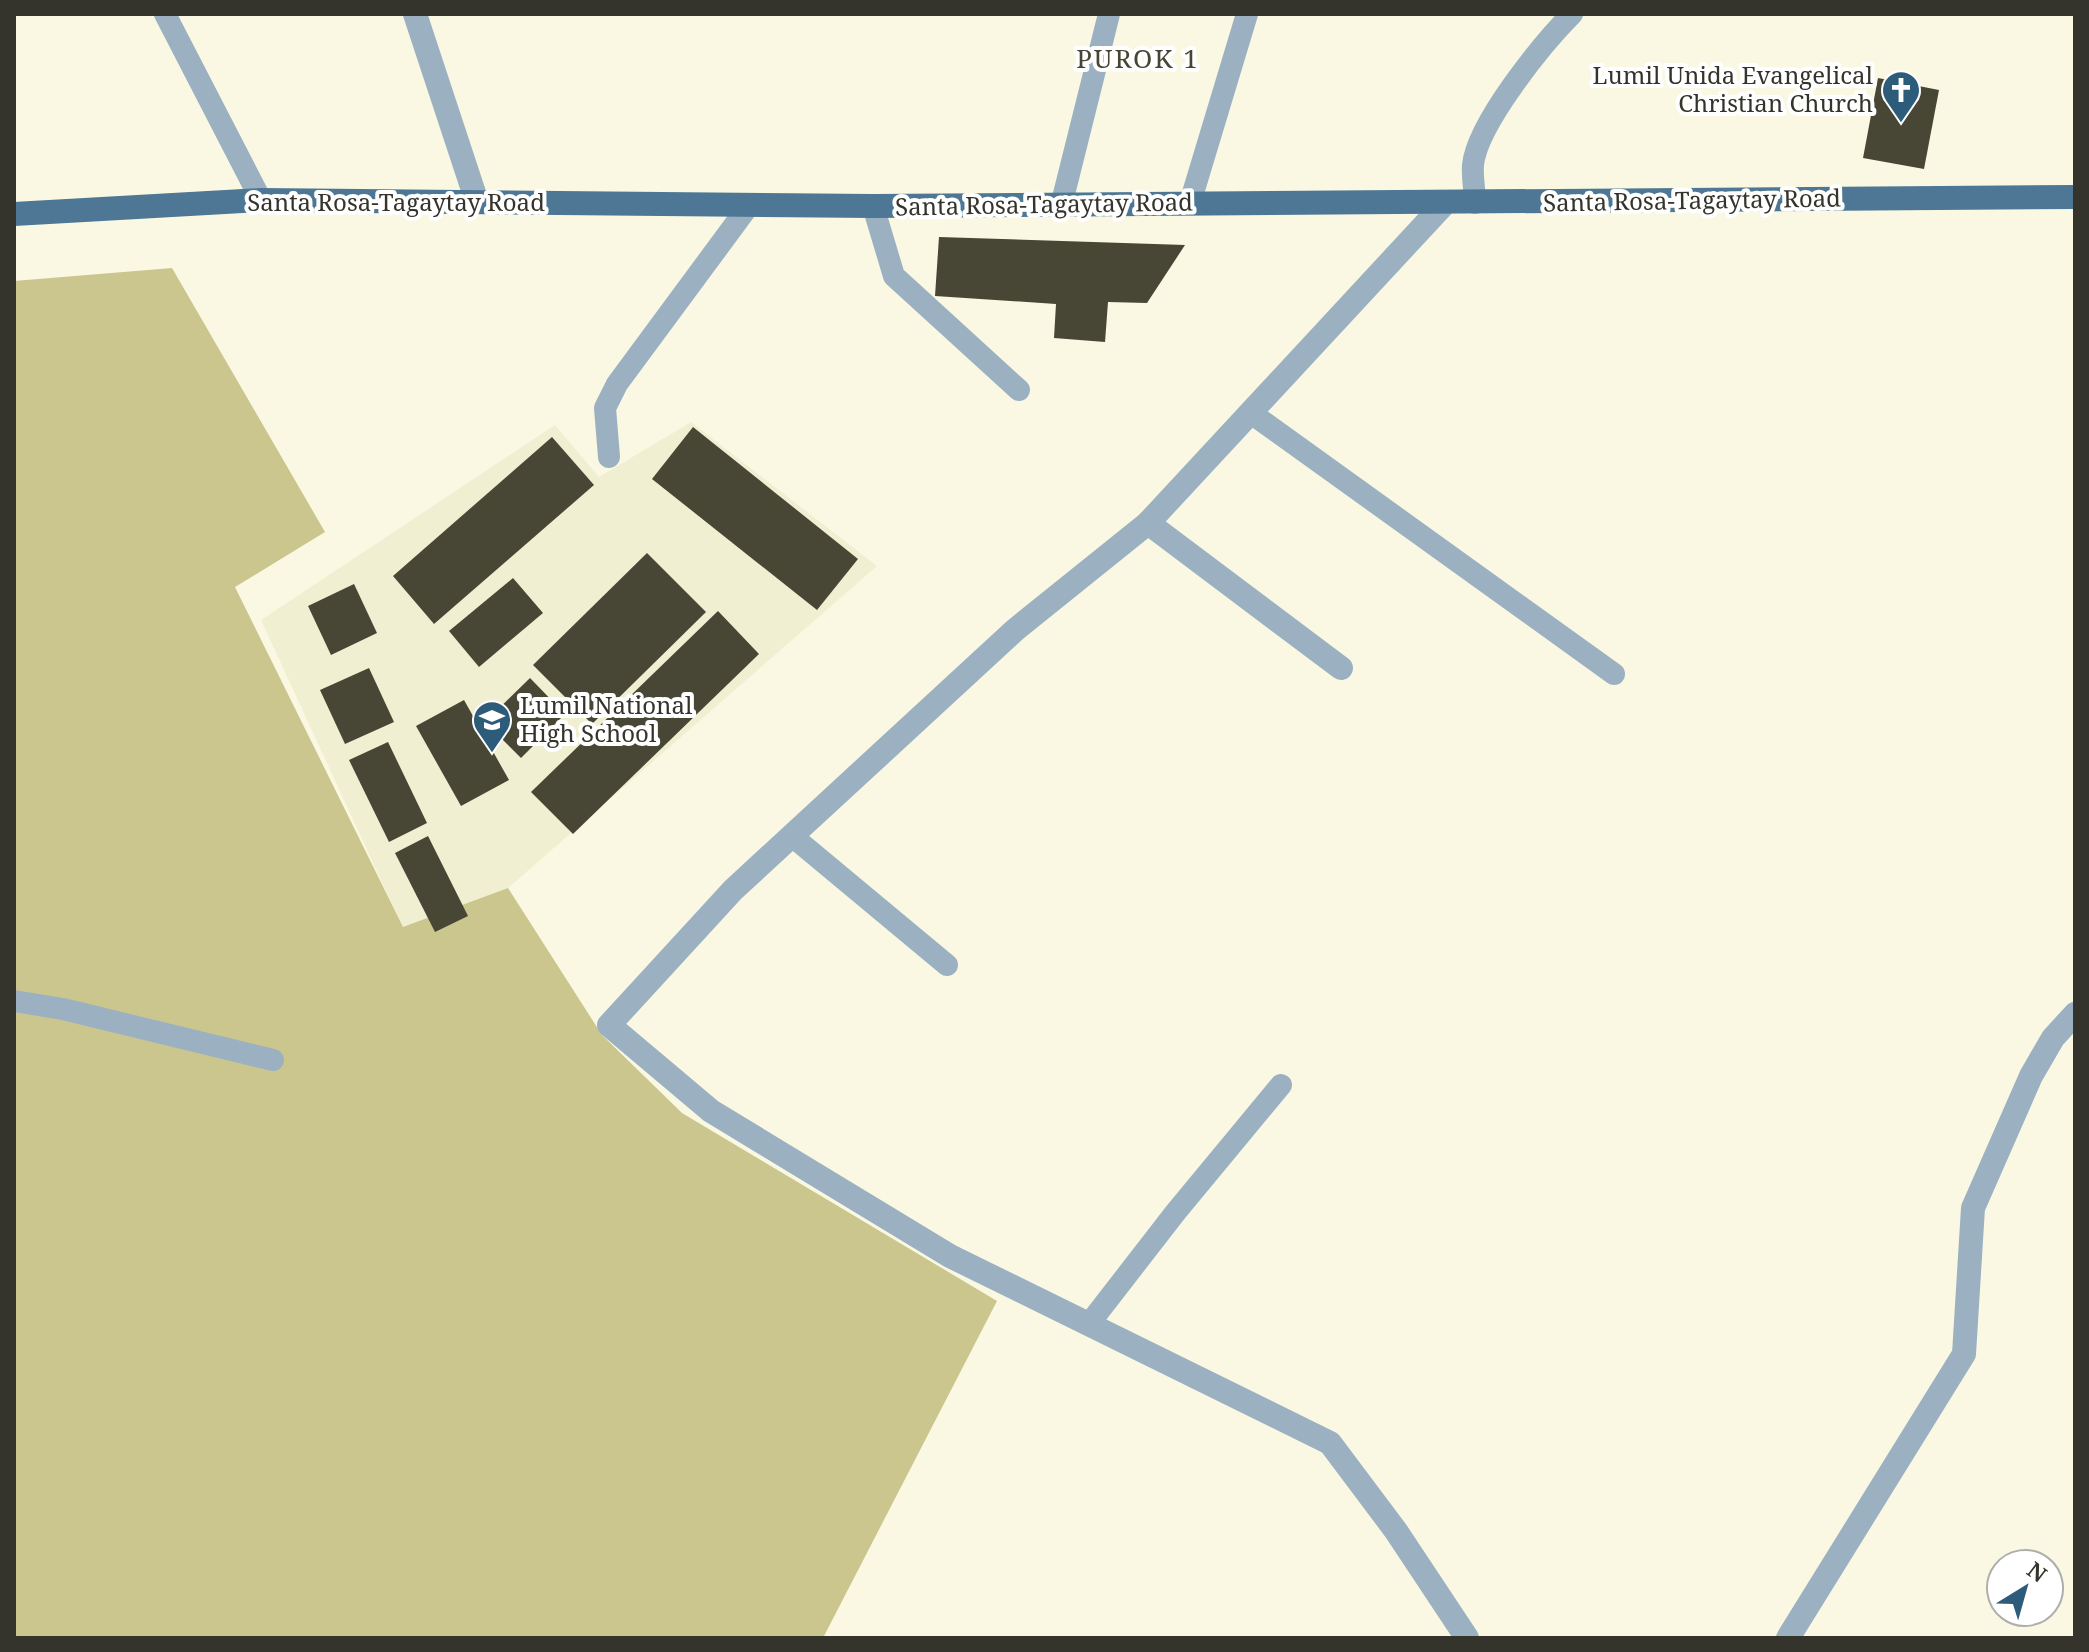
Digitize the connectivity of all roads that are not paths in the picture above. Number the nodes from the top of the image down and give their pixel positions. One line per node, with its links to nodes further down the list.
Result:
1 (165, 14): 7 (lane)
2 (415, 14): 8 (street)
3 (1109, 14): 14 (lane)
4 (1247, 14): 9 (lane)
5 (1572, 14): 11 (lane)
6 (2075, 197): 11 (main road, Santa Rosa-Tagaytay Road)
7 (261, 200): 8 (main road, Santa Rosa-Tagaytay Road); 15 (main road, Santa Rosa-Tagaytay Road)
8 (477, 202): 12 (main road, Santa Rosa-Tagaytay Road)
9 (1190, 203): 10 (main road, Santa Rosa-Tagaytay Road); 14 (main road, Santa Rosa-Tagaytay Road)
10 (1445, 203): 11 (main road, Santa Rosa-Tagaytay Road); 17 (street)
11 (1475, 203)
12 (750, 204): 13 (main road, Santa Rosa-Tagaytay Road); 18 (lane)
13 (873, 206): 14 (main road, Santa Rosa-Tagaytay Road); 16 (lane)
14 (1061, 206)
15 (14, 214)
16 (1019, 390)
17 (1251, 413): 19 (street); 21 (lane)
18 (609, 457)
19 (1148, 523): 20 (street); 22 (street)
20 (1341, 668)
21 (1614, 674)
22 (792, 836): 23 (lane); 28 (street)
23 (947, 965)
24 (14, 1001): 26 (lane)
25 (2075, 1014): 30 (street)
26 (273, 1060)
27 (1281, 1085): 28 (lane)
28 (1089, 1324): 29 (street)
29 (1467, 1638)
30 (1788, 1638)

